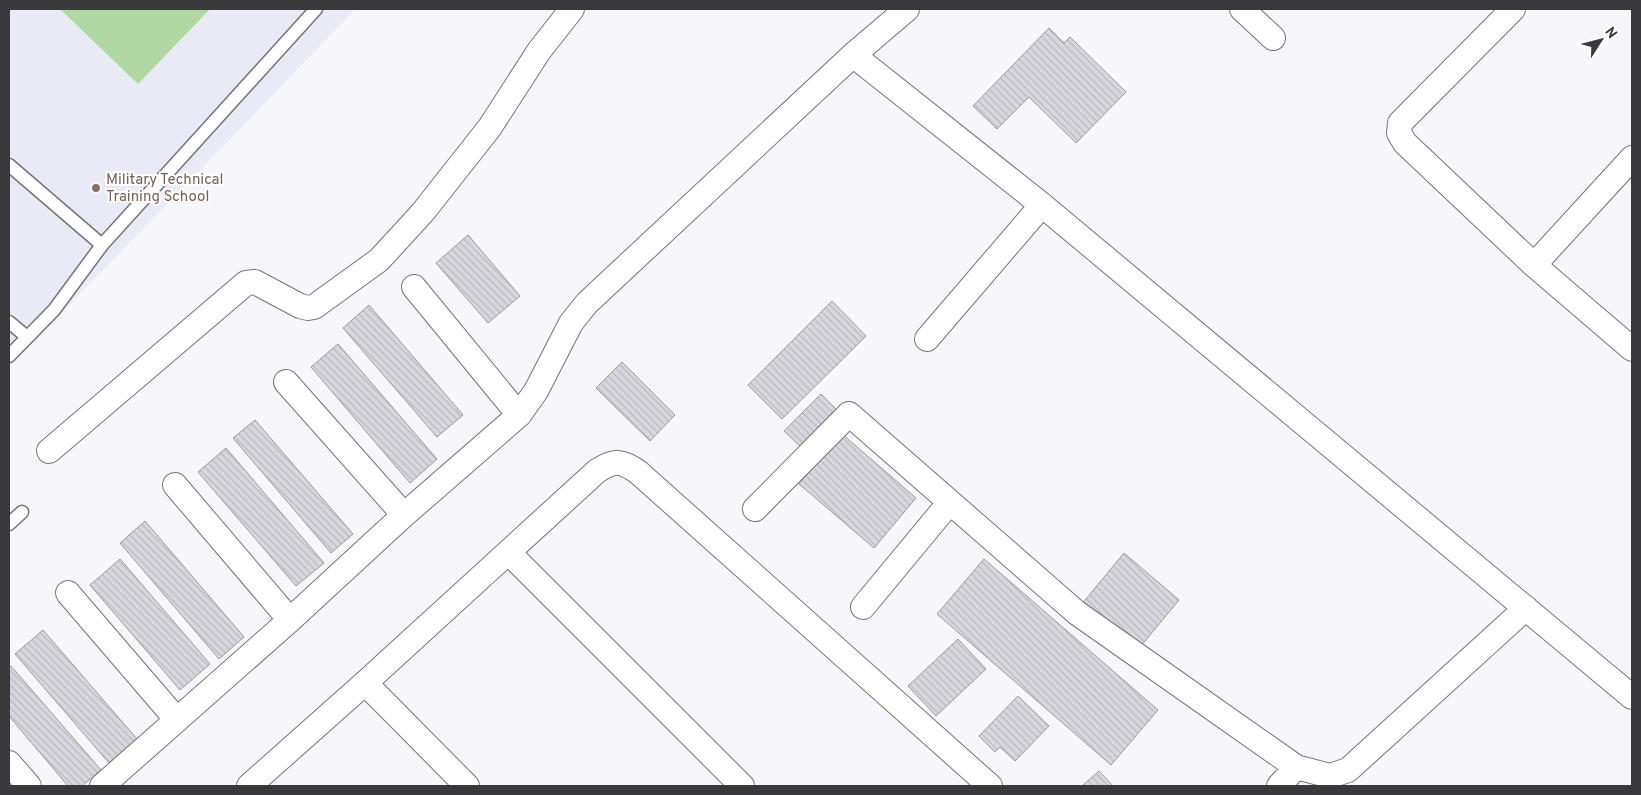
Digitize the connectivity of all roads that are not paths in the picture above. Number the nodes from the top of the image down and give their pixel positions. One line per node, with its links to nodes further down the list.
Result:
1 (316, 9): 11 (lane)
2 (572, 9): 21 (street)
3 (907, 9): 7 (street)
4 (1242, 9): 6 (street)
5 (1513, 9): 12 (street)
6 (1273, 38)
7 (853, 55): 10 (street); 20 (street)
8 (1632, 158): 12 (street)
9 (9, 165): 11 (lane)
10 (1042, 205): 16 (street); 31 (street)
11 (102, 245): 15 (lane)
12 (1534, 264): 17 (street)
13 (414, 287): 20 (street)
14 (9, 322): 15 (lane)
15 (27, 337): 18 (lane)
16 (927, 339)
17 (1632, 349)
18 (9, 356)
19 (286, 382): 26 (street)
20 (519, 415): 26 (street)
21 (49, 452)
22 (175, 485): 32 (street)
23 (950, 502): 24 (street); 30 (street); 37 (street)
24 (755, 509)
25 (22, 512): 27 (lane)
26 (404, 515): 32 (street)
27 (9, 524)
28 (508, 553): 33 (street); 42 (street); 43 (street)
29 (68, 593): 35 (street)
30 (863, 607)
31 (1526, 608): 34 (street); 37 (street)
32 (290, 620): 35 (street)
33 (365, 683): 40 (street); 41 (street)
34 (1632, 696)
35 (177, 720): 39 (street)
36 (9, 763): 38 (street)
37 (1296, 767): 44 (street)
38 (29, 786)
39 (102, 786)
40 (249, 786)
41 (467, 786)
42 (742, 786)
43 (990, 786)
44 (1279, 786)

